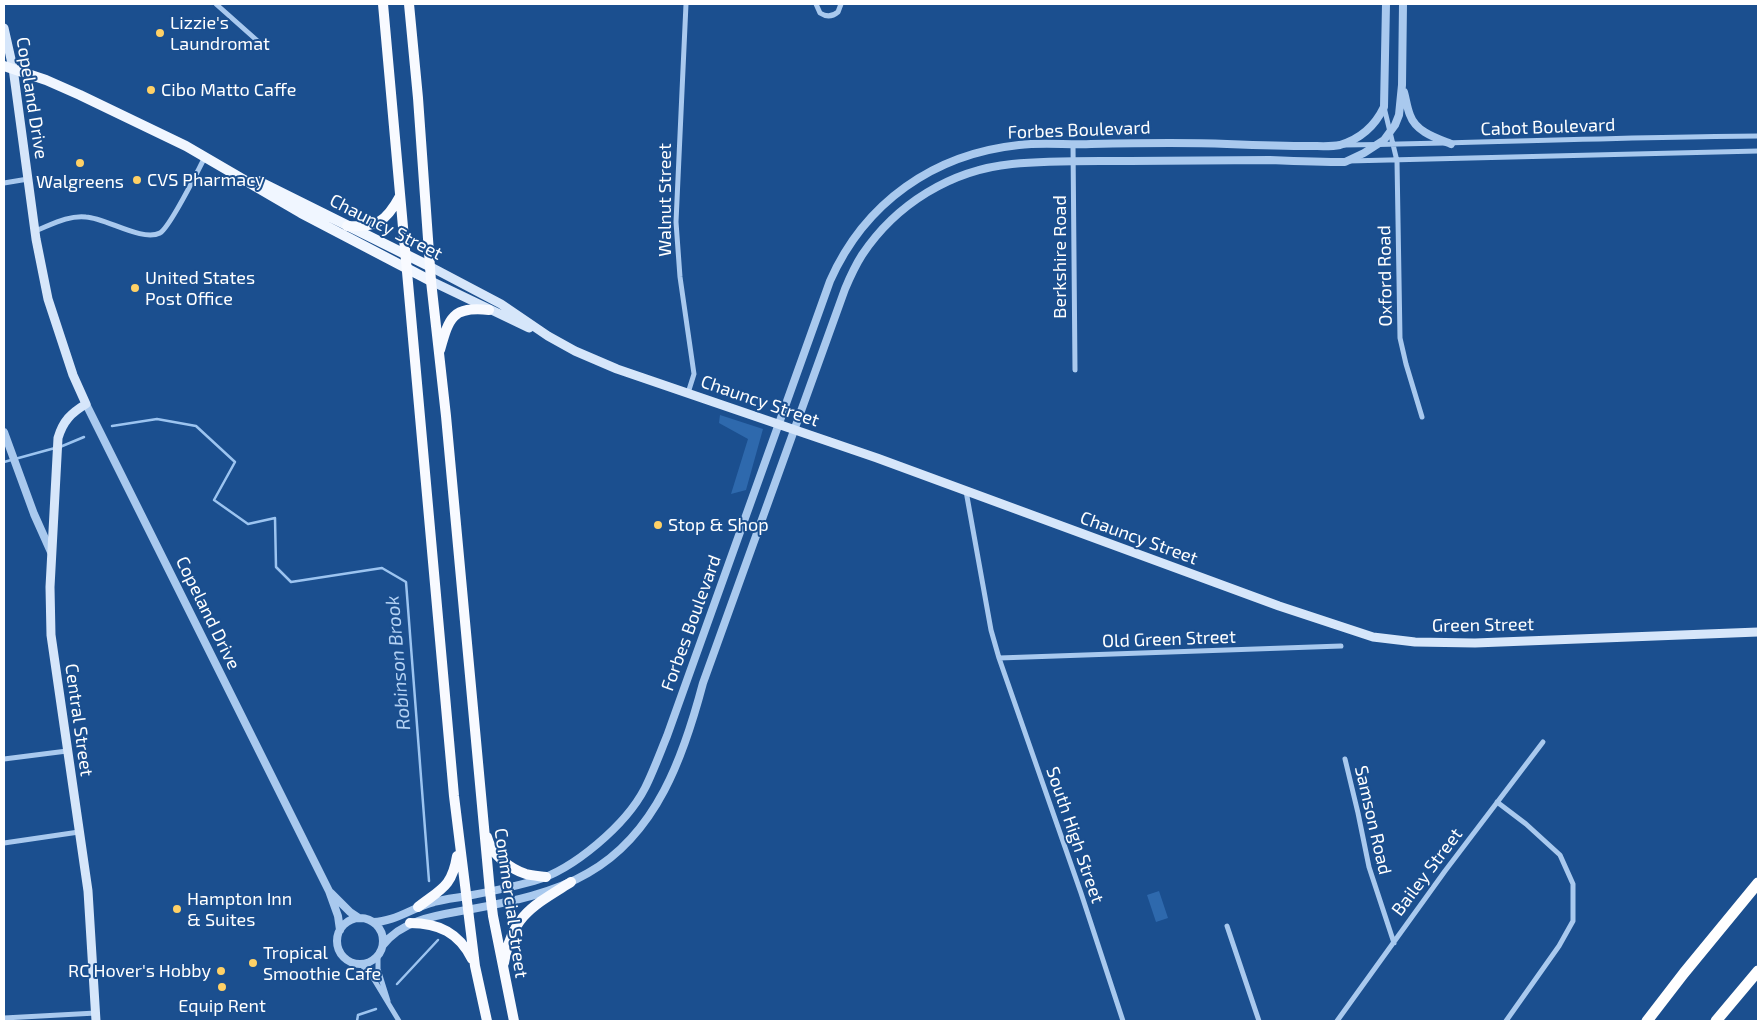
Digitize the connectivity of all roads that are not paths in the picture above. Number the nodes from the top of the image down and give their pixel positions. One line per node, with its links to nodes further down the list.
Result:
1 (216, 4): 10 (street)
2 (383, 4): 28 (highway)
3 (409, 4): 32 (highway, Commercial Street)
4 (686, 4): 39 (street, Walnut Street)
5 (816, 4): 6 (street)
6 (841, 4)
7 (1386, 4): 13 (street)
8 (1403, 4): 12 (street, Forbes Boulevard)
9 (4, 28): 11 (main road, Copeland Drive)
10 (261, 44)
11 (8, 67): 22 (main road, Chauncy Street); 26 (main road, Copeland Drive)
12 (1402, 85): 14 (street, Forbes Boulevard); 17 (street)
13 (1384, 107): 14 (street); 18 (street, Forbes Boulevard)
14 (1390, 132): 19 (street, Forbes Boulevard); 20 (street, Oxford Road)
15 (1758, 136): 17 (street, Cabot Boulevard)
16 (1073, 144): 18 (street, Forbes Boulevard); 24 (street, Berkshire Road); 42 (street, Forbes Boulevard)
17 (1451, 144): 20 (street, Cabot Boulevard)
18 (1339, 145): 19 (street, Cabot Boulevard)
19 (1377, 145): 20 (street, Cabot Boulevard); 25 (street, Forbes Boulevard)
20 (1393, 145): 23 (street, Oxford Road)
21 (1758, 151): 23 (street, Cabot Boulevard)
22 (205, 157): 29 (main road, Chauncy Street); 30 (street); 33 (main road, Chauncy Street)
23 (1397, 161): 25 (street, Cabot Boulevard); 41 (street, Oxford Road)
24 (1073, 162): 25 (street, Forbes Boulevard); 38 (street, Berkshire Road); 43 (street, Forbes Boulevard)
25 (1345, 162)
26 (28, 179): 27 (street); 30 (main road, Copeland Drive)
27 (4, 184)
28 (400, 196): 29 (highway); 31 (highway)
29 (347, 226): 31 (main road, Chauncy Street)
30 (34, 231): 40 (main road, Copeland Drive)
31 (405, 255): 32 (main road, Chauncy Street); 33 (highway)
32 (430, 266): 34 (highway, Commercial Street); 36 (main road, Chauncy Street)
33 (407, 270): 34 (main road, Chauncy Street); 59 (highway)
34 (430, 281): 35 (main road, Chauncy Street); 37 (highway, Commercial Street)
35 (489, 310): 36 (main road, Chauncy Street); 37 (highway)
36 (548, 336): 39 (main road, Chauncy Street)
37 (439, 356): 56 (highway, Commercial Street)
38 (1075, 370)
39 (688, 394): 42 (main road, Chauncy Street)
40 (86, 404): 46 (main road); 63 (street, Copeland Drive)
41 (1422, 417)
42 (778, 424): 43 (main road, Chauncy Street); 60 (street, Forbes Boulevard)
43 (794, 430): 45 (main road, Chauncy Street); 61 (street, Forbes Boulevard)
44 (4, 432): 46 (street, Central Street)
45 (966, 491): 47 (main road, Chauncy Street); 50 (street)
46 (52, 554): 52 (main road, Central Street)
47 (1218, 584): 48 (main road, Green Street)
48 (1758, 632)
49 (1340, 646): 50 (street, Old Green Street)
50 (999, 658): 87 (street, South High Street)
51 (1543, 742): 55 (street, Bailey Street)
52 (67, 751): 53 (street); 57 (main road, Central Street)
53 (4, 759)
54 (1345, 759): 74 (street, Samson Road)
55 (1497, 802): 74 (street, Bailey Street); 90 (street)
56 (484, 825): 60 (highway); 64 (highway, Commercial Street)
57 (79, 832): 58 (street); 82 (main road, Central Street)
58 (4, 843)
59 (459, 845): 65 (highway); 67 (highway)
60 (546, 877): 64 (street, Forbes Boulevard)
61 (571, 882): 66 (street, Forbes Boulevard); 79 (highway)
62 (1758, 882): 91 (highway)
63 (329, 891): 69 (street); 73 (street)
64 (490, 892): 65 (street, Forbes Boulevard); 66 (highway, Commercial Street)
65 (466, 896): 67 (street, Forbes Boulevard); 68 (highway)
66 (492, 906): 68 (street, Forbes Boulevard); 79 (highway, Commercial Street)
67 (418, 907): 70 (street, Forbes Boulevard)
68 (468, 910): 71 (street, Forbes Boulevard); 78 (highway)
69 (359, 918): 70 (street); 73 (street)
70 (373, 922): 75 (street)
71 (410, 923): 75 (street, Forbes Boulevard); 78 (highway)
72 (1227, 926): 88 (street)
73 (340, 930): 77 (street)
74 (1394, 943): 89 (street, Bailey Street)
75 (383, 945): 76 (street)
76 (378, 954): 77 (street); 81 (street)
77 (360, 964): 81 (street)
78 (475, 966): 85 (highway)
79 (504, 969): 86 (highway, Commercial Street)
80 (1758, 972): 92 (highway)
81 (389, 1004): 84 (street)
82 (96, 1017): 83 (street)
83 (4, 1018)
84 (399, 1021)
85 (487, 1021)
86 (514, 1021)
87 (1123, 1021)
88 (1259, 1021)
89 (1336, 1021)
90 (1506, 1021)
91 (1646, 1021)
92 (1716, 1021)

